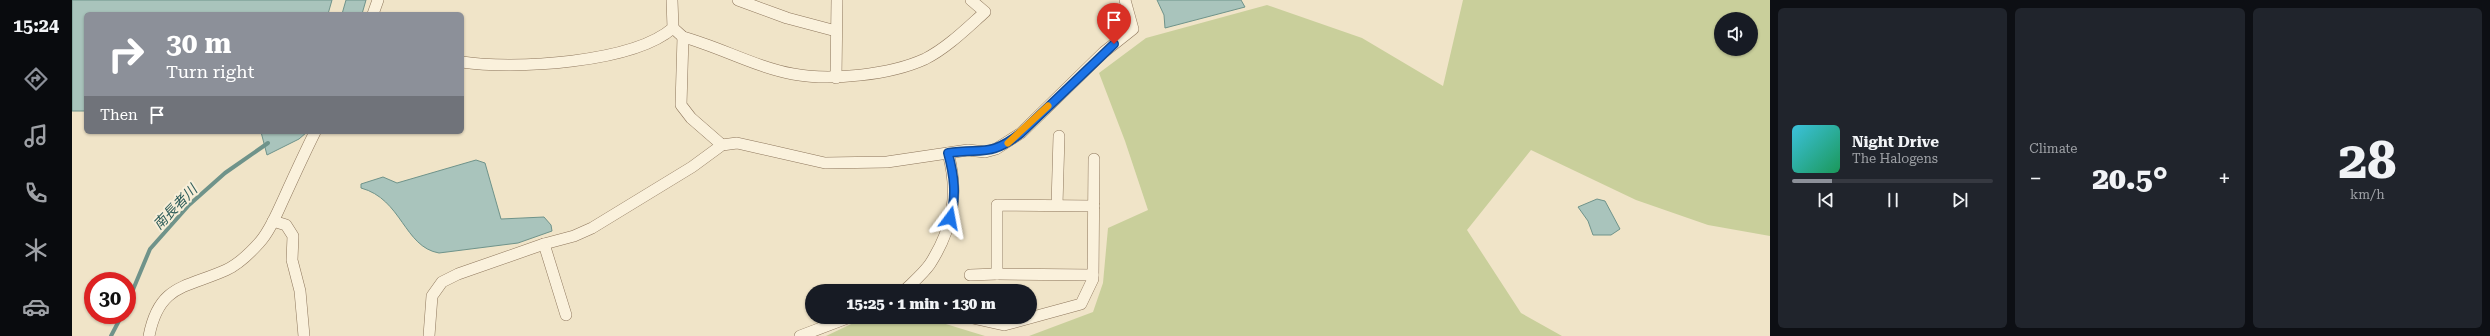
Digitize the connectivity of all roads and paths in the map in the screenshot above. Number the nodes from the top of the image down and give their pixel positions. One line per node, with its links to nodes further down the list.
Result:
1 (378, 0): 7 (street)
2 (672, 0): 8 (street)
3 (738, 0): 9 (street)
4 (837, 0): 9 (street)
5 (971, 0): 12 (street)
6 (1125, 0): 16 (street)
7 (374, 12)
8 (673, 28): 10 (street); 11 (street)
9 (836, 31): 12 (street)
10 (683, 37): 12 (street); 15 (street)
11 (464, 62)
12 (836, 78)
13 (314, 134): 20 (street)
14 (1059, 136): 18 (street)
15 (722, 145): 16 (street); 21 (street)
16 (948, 153): 25 (street)
17 (1094, 159): 19 (street)
18 (1057, 206): 19 (street); 22 (street)
19 (1094, 206): 24 (street)
20 (273, 221): 29 (street); 30 (street)
21 (544, 244): 26 (street); 31 (street)
22 (997, 274): 23 (street); 24 (street)
23 (970, 275)
24 (1093, 275): 27 (street)
25 (911, 284)
26 (566, 315)
27 (1037, 316)
28 (832, 324): 32 (street)
29 (149, 336)
30 (304, 336)
31 (429, 336)
32 (800, 336)

